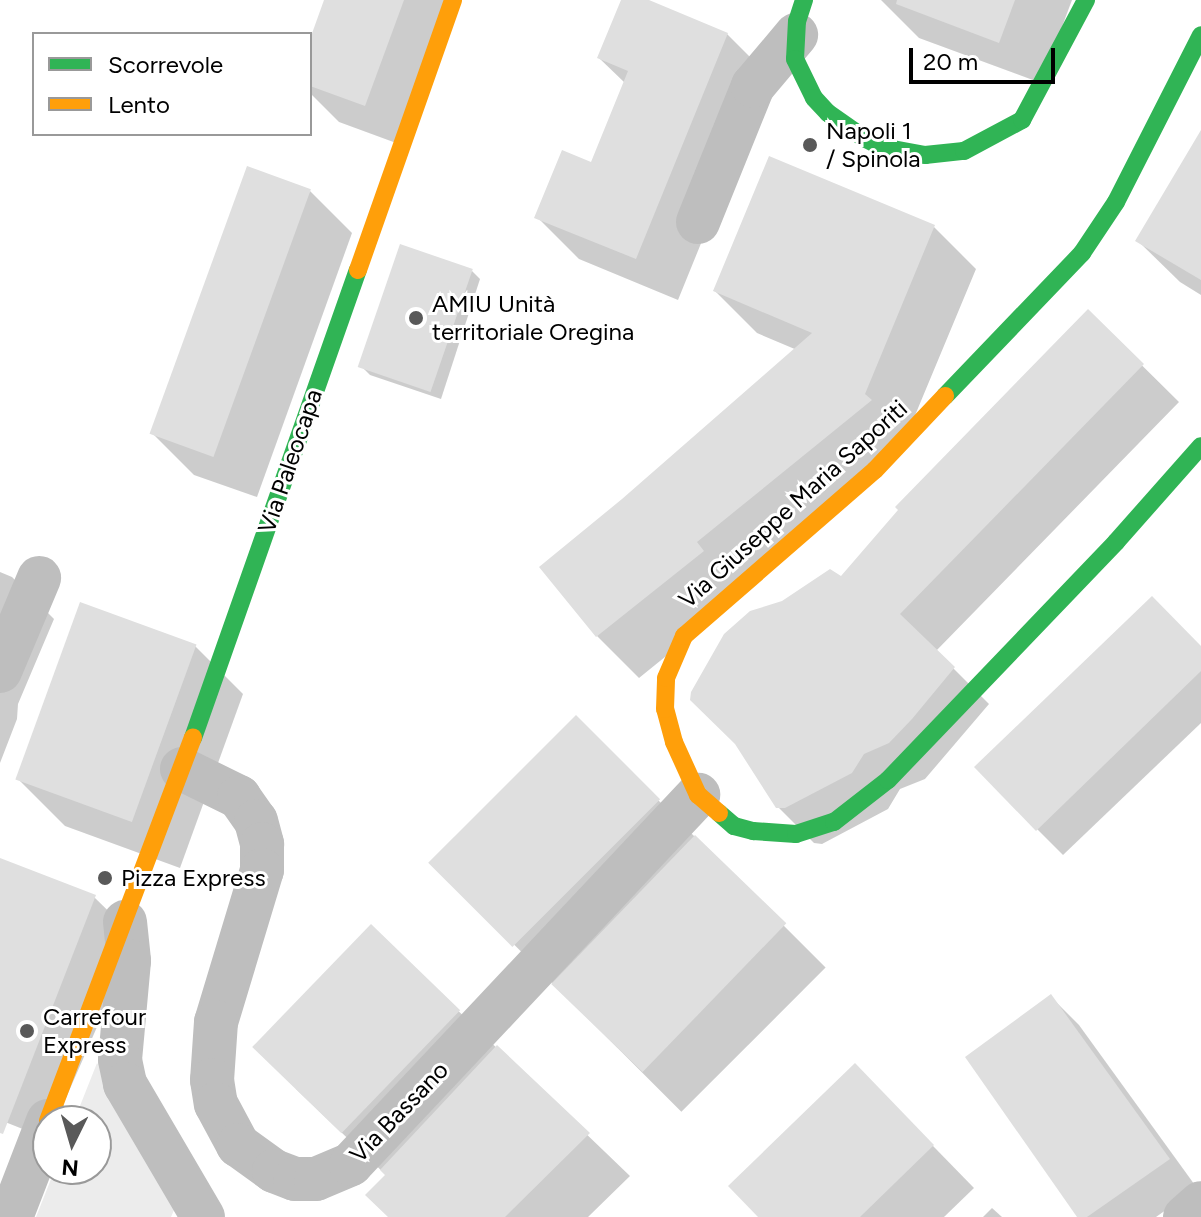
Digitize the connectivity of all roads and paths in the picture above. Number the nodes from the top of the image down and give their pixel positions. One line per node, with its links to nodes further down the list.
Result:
1 (453, 0): 9 (street, Via Paleocapa)
2 (1086, 0): 3 (street)
3 (800, 17): 5 (street)
4 (1201, 35): 10 (street, Via Giuseppe Maria Saporiti)
5 (698, 222)
6 (1201, 446): 10 (street, Via Giuseppe Maria Saporiti)
7 (39, 578): 8 (street)
8 (0, 671)
9 (182, 769): 10 (street, Via Bassano); 11 (street, Via Paleocapa)
10 (698, 795)
11 (125, 922): 12 (street, Via Paleocapa); 15 (street, Via Paleocapa)
12 (54, 1105)
13 (32, 1163): 16 (street, Via Paleocapa)
14 (1201, 1203): 17 (street)
15 (224, 1215)
16 (11, 1217)
17 (1185, 1217)

